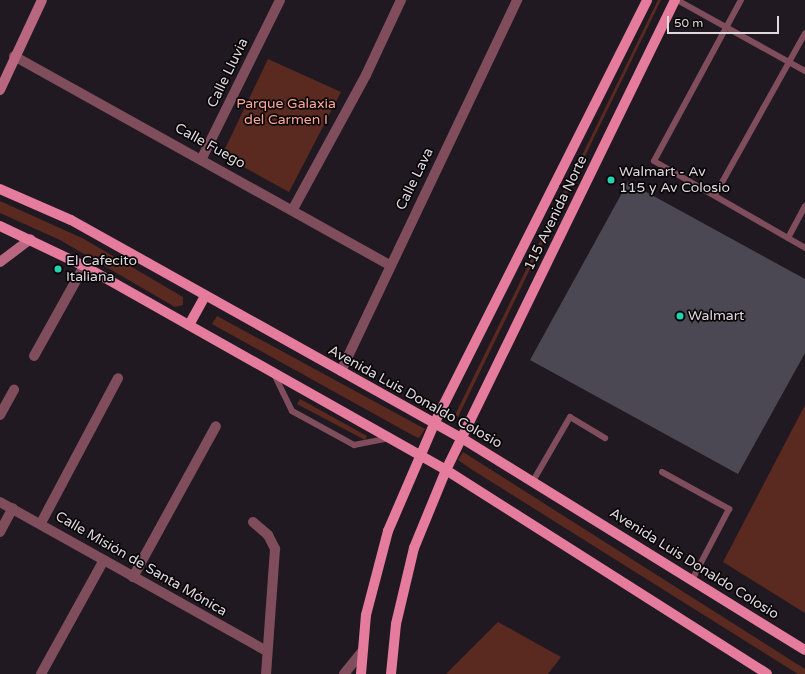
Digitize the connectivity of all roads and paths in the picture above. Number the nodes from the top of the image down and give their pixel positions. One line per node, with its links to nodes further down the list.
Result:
1 (42, 0): 10 (street)
2 (280, 0): 14 (street, Calle Lluvia)
3 (401, 0): 18 (street)
4 (647, 0): 34 (main road, 115 Avenida Norte)
5 (676, 0): 8 (lane); 36 (main road, 115 Avenida Norte)
6 (741, 0): 8 (lane)
7 (514, 1): 24 (street, Calle Lava)
8 (727, 27): 11 (lane); 16 (lane)
9 (805, 33): 11 (lane)
10 (14, 56): 13 (street); 14 (street, Calle Fuego)
11 (788, 62): 12 (lane); 16 (lane)
12 (805, 71)
13 (0, 90)
14 (202, 158): 18 (street, Calle Fuego)
15 (0, 189): 26 (main road, Avenida Luis Donaldo Colosio)
16 (714, 195): 20 (lane)
17 (805, 206): 20 (lane)
18 (293, 209): 24 (street, Calle Fuego)
19 (0, 226): 21 (main road)
20 (788, 238): 22 (lane)
21 (30, 239): 23 (street); 25 (main road)
22 (805, 248)
23 (0, 262)
24 (390, 265): 29 (street, Calle Lava)
25 (84, 266): 27 (main road); 28 (street)
26 (205, 296): 27 (main road); 29 (main road, Avenida Luis Donaldo Colosio)
27 (190, 325): 30 (main road)
28 (34, 356)
29 (340, 371): 34 (main road, Avenida Luis Donaldo Colosio)
30 (274, 373): 37 (main road); 37 (lane)
31 (118, 378): 46 (street)
32 (14, 390): 33 (street)
33 (0, 416)
34 (435, 422): 36 (main road, Avenida Luis Donaldo Colosio); 39 (main road, 115 Avenida Norte)
35 (216, 426): 49 (street)
36 (460, 437): 40 (main road, 115 Avenida Norte); 42 (main road, Avenida Luis Donaldo Colosio)
37 (389, 438): 39 (main road)
38 (606, 438): 42 (lane)
39 (420, 455): 40 (main road); 53 (main road)
40 (446, 470): 58 (main road); 59 (main road)
41 (662, 472): 50 (lane)
42 (533, 481): 50 (main road, Avenida Luis Donaldo Colosio)
43 (0, 502): 44 (street, Calle Misión de Santa Mónica)
44 (13, 508): 46 (street, Calle Misión de Santa Mónica); 47 (street)
45 (253, 522): 52 (street)
46 (41, 523): 48 (street, Calle Misión de Santa Mónica)
47 (0, 532)
48 (104, 560): 49 (street, Calle Misión de Santa Mónica); 54 (street)
49 (133, 577): 52 (street, Calle Misión de Santa Mónica)
50 (693, 578): 51 (main road, Avenida Luis Donaldo Colosio)
51 (805, 650)
52 (267, 651): 55 (street)
53 (362, 652): 56 (street); 57 (main road)
54 (41, 674)
55 (266, 674)
56 (344, 674)
57 (361, 674)
58 (391, 674)
59 (767, 674)

